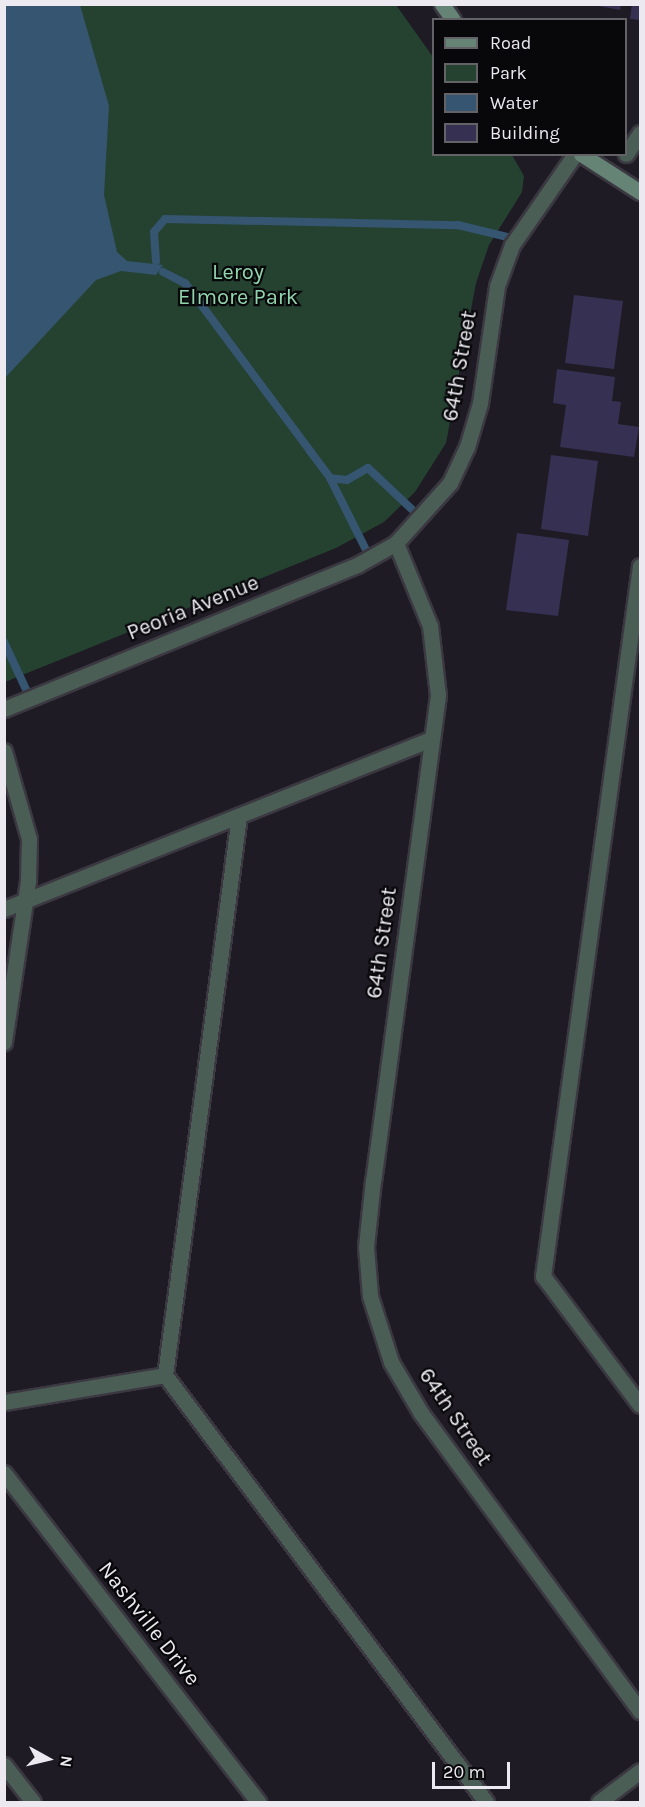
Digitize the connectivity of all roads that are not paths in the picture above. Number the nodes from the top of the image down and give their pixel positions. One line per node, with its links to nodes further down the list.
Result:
1 (442, 4): 2 (main road)
2 (452, 18)
3 (640, 133): 4 (street)
4 (627, 151)
5 (574, 156): 10 (street, 64th Street)
6 (584, 156): 8 (main road)
7 (624, 156): 8 (street)
8 (612, 174): 9 (main road)
9 (640, 192)
10 (396, 543): 12 (street, Peoria Avenue); 13 (street, 64th Street)
11 (640, 566): 21 (street)
12 (4, 709)
13 (432, 739): 15 (street); 23 (street, 64th Street)
14 (4, 751): 16 (street)
15 (239, 816): 16 (street); 19 (street)
16 (25, 901): 17 (street); 18 (street)
17 (4, 909)
18 (4, 1042)
19 (165, 1375): 20 (street); 28 (street)
20 (4, 1401)
21 (640, 1405)
22 (4, 1473): 27 (street, Nashville Drive)
23 (640, 1711)
24 (4, 1764): 26 (street)
25 (640, 1771): 29 (street)
26 (33, 1803)
27 (258, 1803)
28 (486, 1803)
29 (599, 1803)

